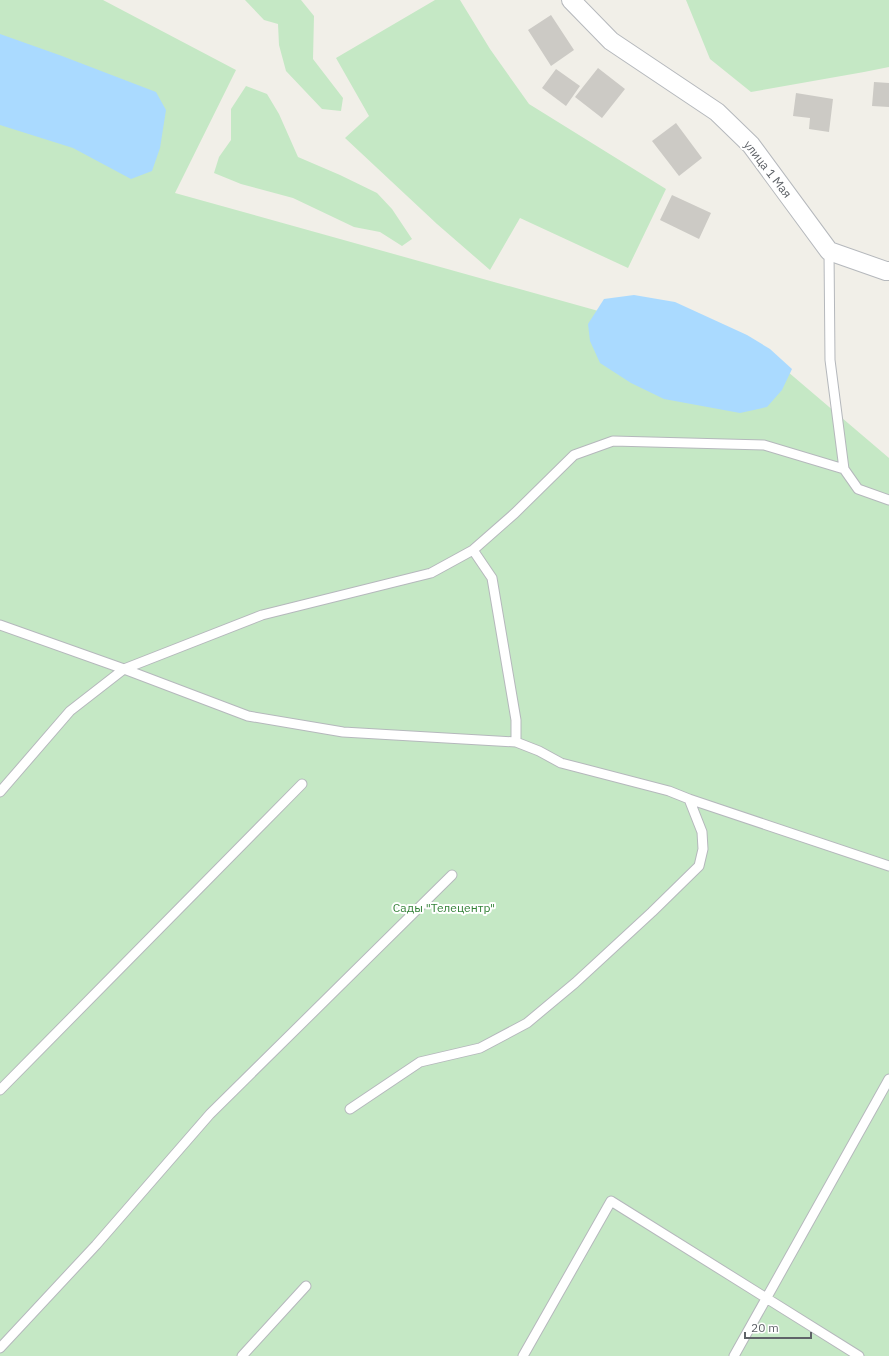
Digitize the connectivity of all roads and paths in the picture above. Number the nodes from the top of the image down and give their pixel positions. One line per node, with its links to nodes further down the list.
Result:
1 (571, 0): 2 (street, улица 1 Мая)
2 (829, 251): 3 (street); 4 (lane)
3 (888, 270)
4 (844, 469): 5 (lane); 6 (lane)
5 (889, 500)
6 (473, 550): 8 (lane); 9 (lane)
7 (0, 625): 8 (lane)
8 (124, 669): 9 (lane); 11 (lane)
9 (516, 742): 12 (lane)
10 (302, 784): 16 (lane)
11 (0, 792)
12 (689, 799): 13 (lane); 17 (lane)
13 (889, 866)
14 (452, 875): 20 (lane)
15 (889, 1079): 19 (lane)
16 (0, 1090)
17 (350, 1109)
18 (306, 1286): 21 (lane)
19 (767, 1298): 22 (lane); 23 (lane); 24 (lane)
20 (0, 1348)
21 (242, 1356)
22 (523, 1356)
23 (734, 1356)
24 (859, 1356)

